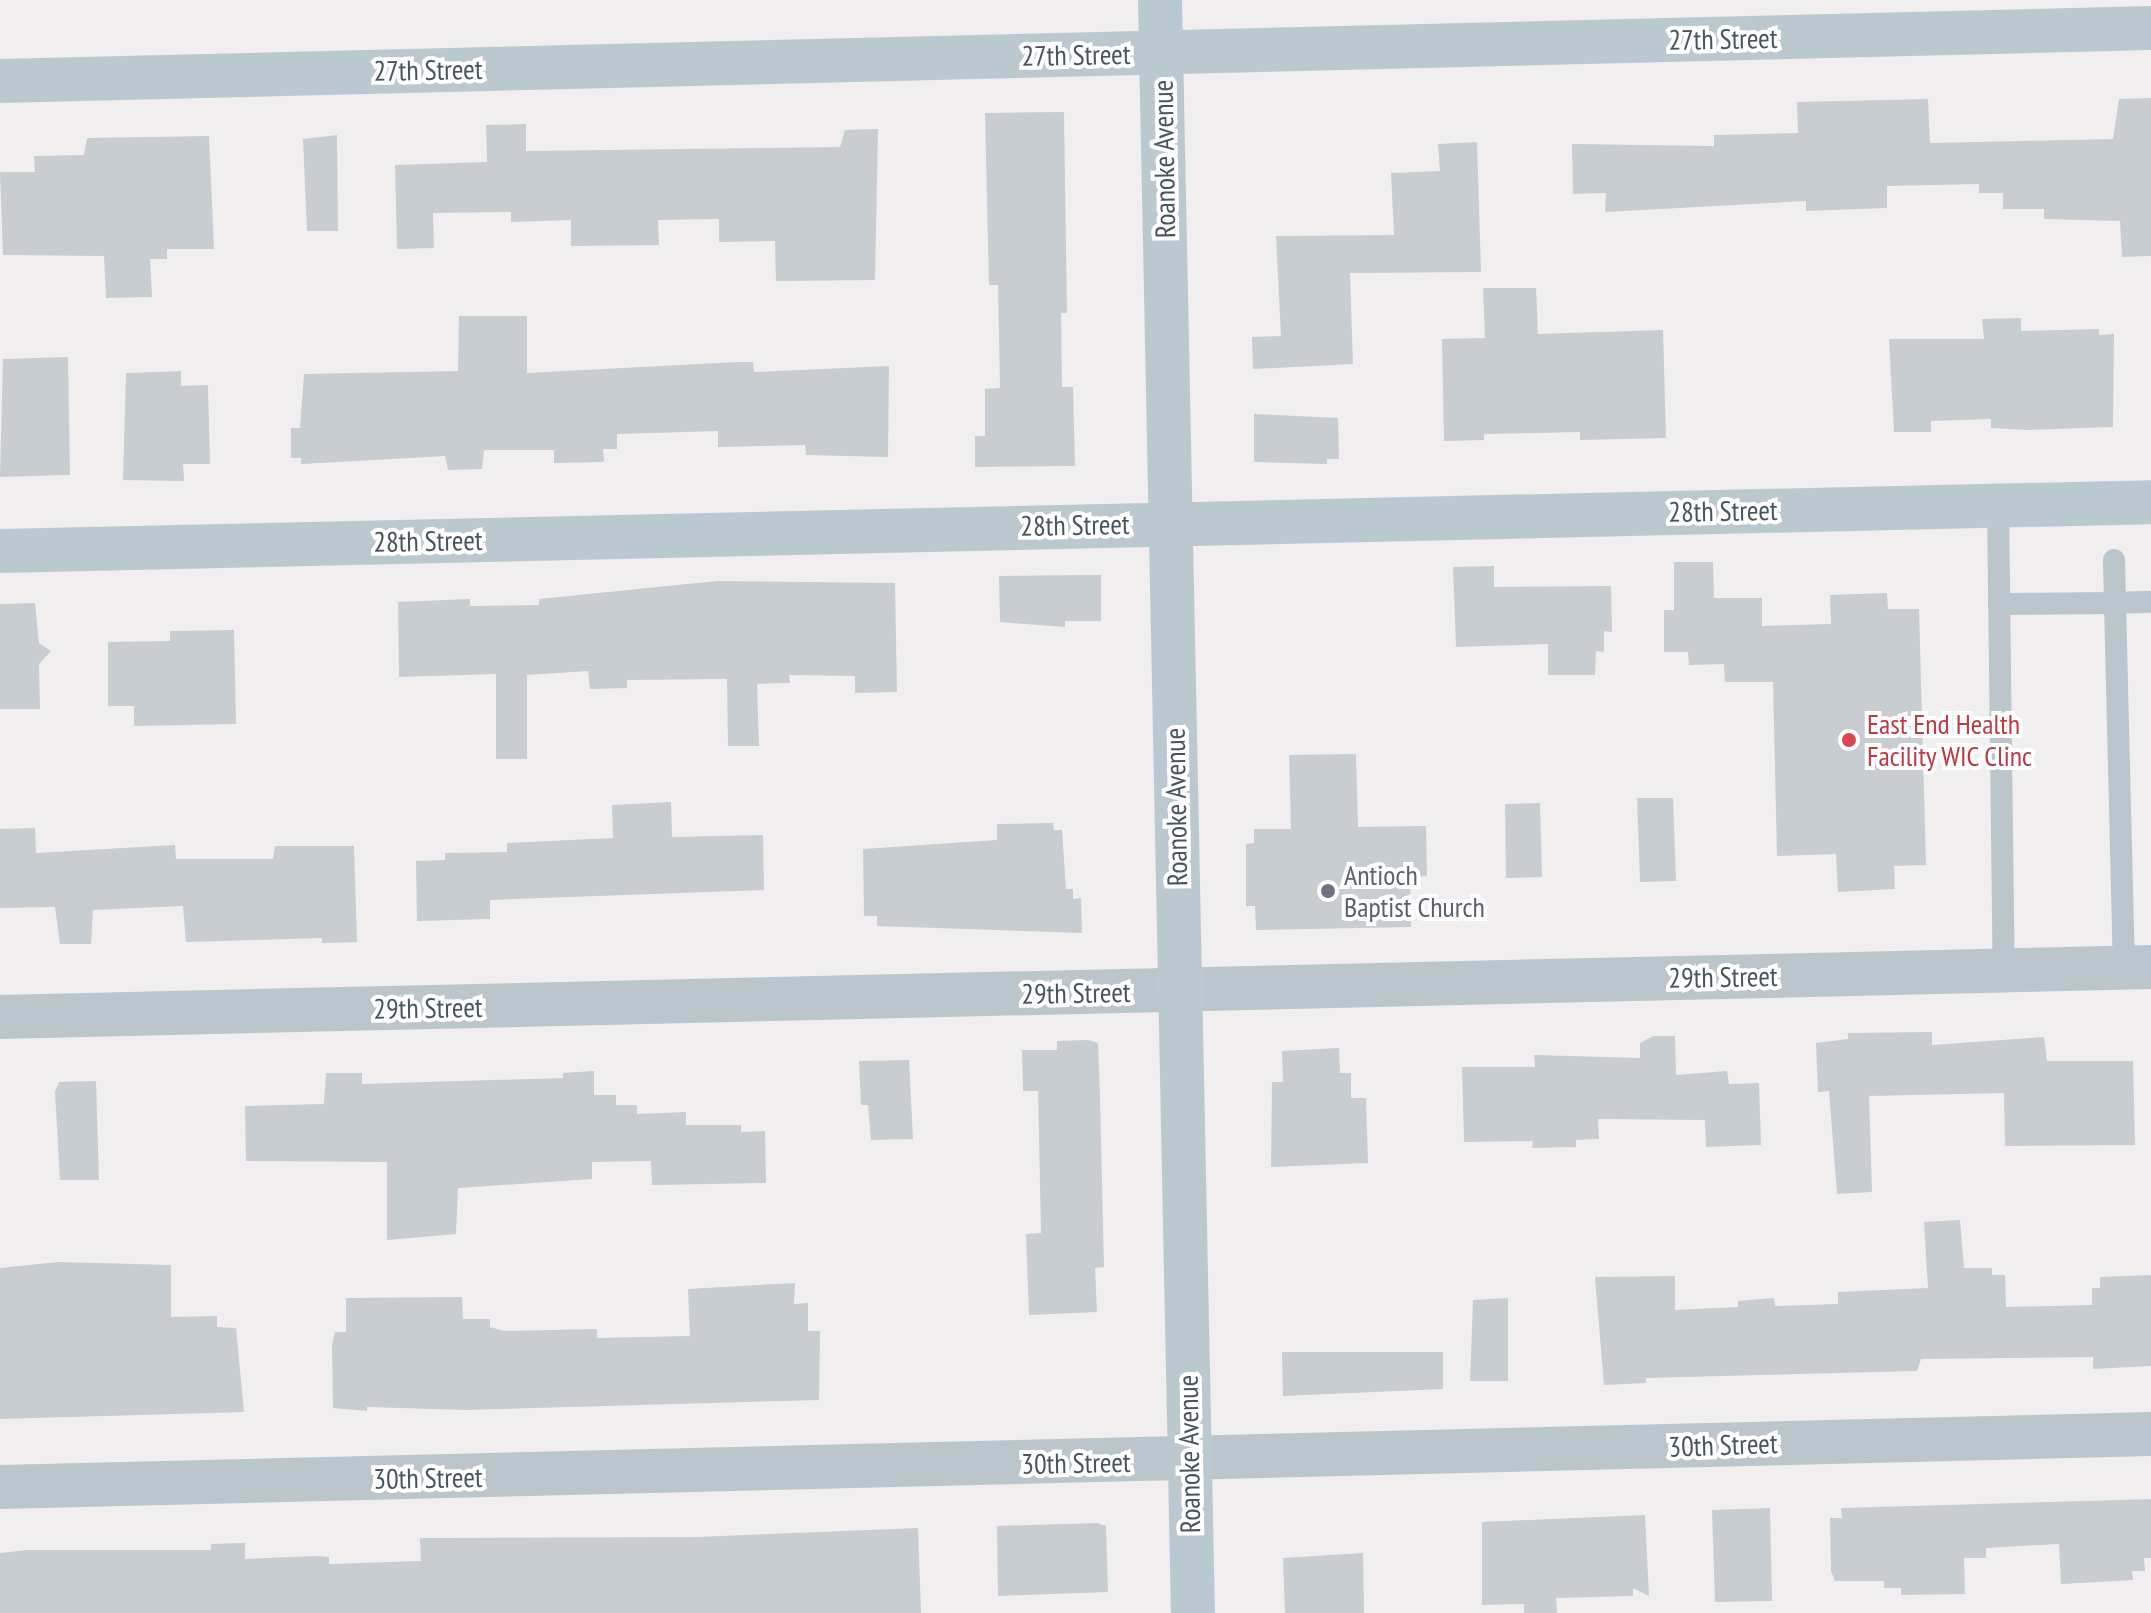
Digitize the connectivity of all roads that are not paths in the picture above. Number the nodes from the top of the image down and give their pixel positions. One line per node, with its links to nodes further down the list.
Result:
1 (1160, 0): 3 (main road, Roanoke Avenue)
2 (2151, 28): 3 (main road, 27th Street)
3 (1162, 53): 4 (main road, 27th Street); 7 (main road, Roanoke Avenue)
4 (0, 81)
5 (2151, 502): 6 (main road, 28th Street)
6 (1998, 505): 7 (main road, 28th Street); 12 (lane)
7 (1170, 523): 8 (main road, 28th Street); 15 (main road, Roanoke Avenue)
8 (0, 551)
9 (2114, 560): 11 (lane)
10 (2151, 602): 11 (lane)
11 (2115, 603): 12 (lane); 13 (lane)
12 (1999, 604): 14 (lane)
13 (2138, 967): 14 (street, 29th Street)
14 (2004, 971): 15 (street, 29th Street)
15 (1180, 991): 16 (street, 29th Street); 18 (main road, Roanoke Avenue)
16 (0, 1017)
17 (2151, 1434): 18 (street, 30th Street)
18 (1188, 1461): 19 (street, 30th Street); 20 (main road, Roanoke Avenue)
19 (0, 1487)
20 (1193, 1613)

